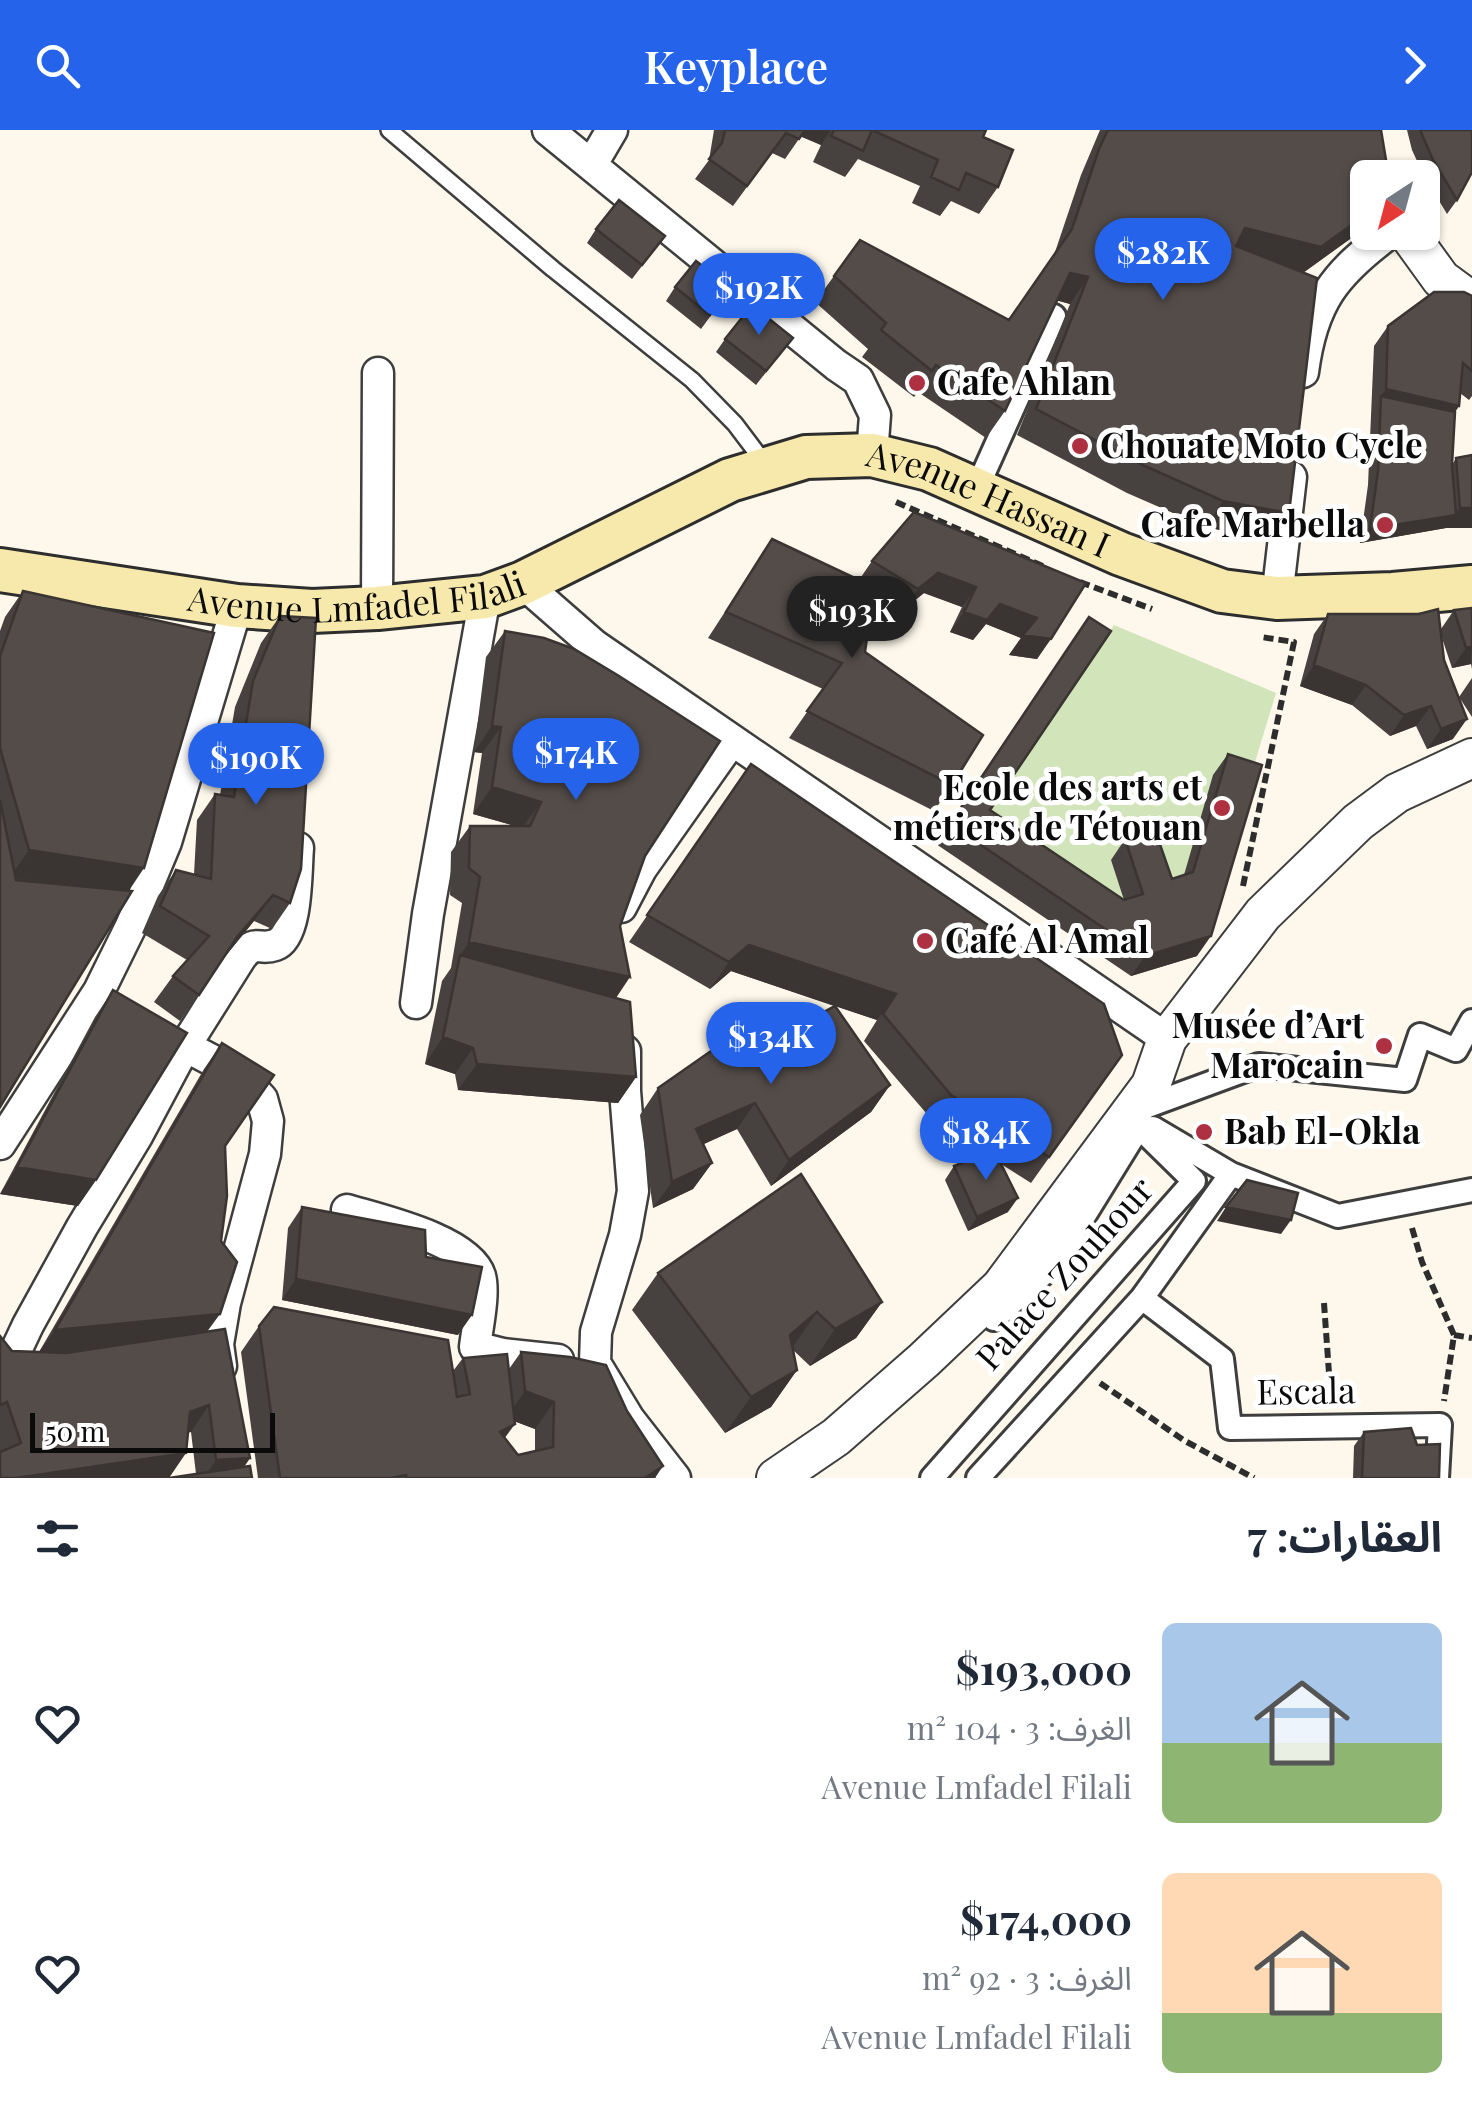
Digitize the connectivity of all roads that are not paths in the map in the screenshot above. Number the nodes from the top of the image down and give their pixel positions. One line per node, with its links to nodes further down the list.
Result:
1 (389, 130): 13 (lane)
2 (548, 130): 4 (street)
3 (612, 130): 4 (street)
4 (592, 164): 12 (street)
5 (1368, 250): 10 (street)
6 (1420, 250): 7 (street)
7 (1472, 302)
8 (1054, 316): 14 (street)
9 (378, 373): 20 (street)
10 (1300, 403)
11 (1295, 442): 18 (street)
12 (872, 455): 13 (main road, Avenue Hassan I); 14 (main road, Avenue Hassan I)
13 (769, 469): 17 (main road, Avenue Hassan I)
14 (977, 488): 18 (main road, Avenue Hassan I)
15 (0, 570): 19 (main road, Avenue Lmfadel Filali)
16 (1472, 587): 18 (main road, Avenue Hassan I)
17 (504, 590): 20 (main road, Avenue Lmfadel Filali); 21 (street, Avenue Lmfadel Filali); 25 (street)
18 (1277, 598)
19 (237, 606): 20 (main road, Avenue Lmfadel Filali); 31 (street)
20 (377, 608)
21 (732, 740): 24 (street); 28 (street, Avenue Lmfadel Filali)
22 (1472, 758): 28 (street)
23 (301, 817): 29 (street)
24 (616, 930)
25 (416, 1004)
26 (1472, 1021): 30 (street)
27 (624, 1027): 42 (street)
28 (1168, 1039): 30 (street)
29 (185, 1046): 37 (street); 40 (street)
30 (1129, 1114): 32 (street); 45 (street)
31 (0, 1144)
32 (1230, 1174): 33 (street); 35 (street)
33 (1472, 1190)
34 (348, 1210): 38 (street)
35 (1142, 1298): 48 (street); 49 (street, Escala)
36 (442, 1342): 38 (street)
37 (218, 1344): 39 (street); 43 (street)
38 (475, 1347): 42 (street)
39 (181, 1349)
40 (6, 1358): 41 (street)
41 (50, 1359)
42 (596, 1363): 44 (street)
43 (225, 1394)
44 (675, 1478)
45 (776, 1478)
46 (806, 1478): 47 (street, Palace Zouhour)
47 (932, 1478)
48 (978, 1478)
49 (1437, 1478)

